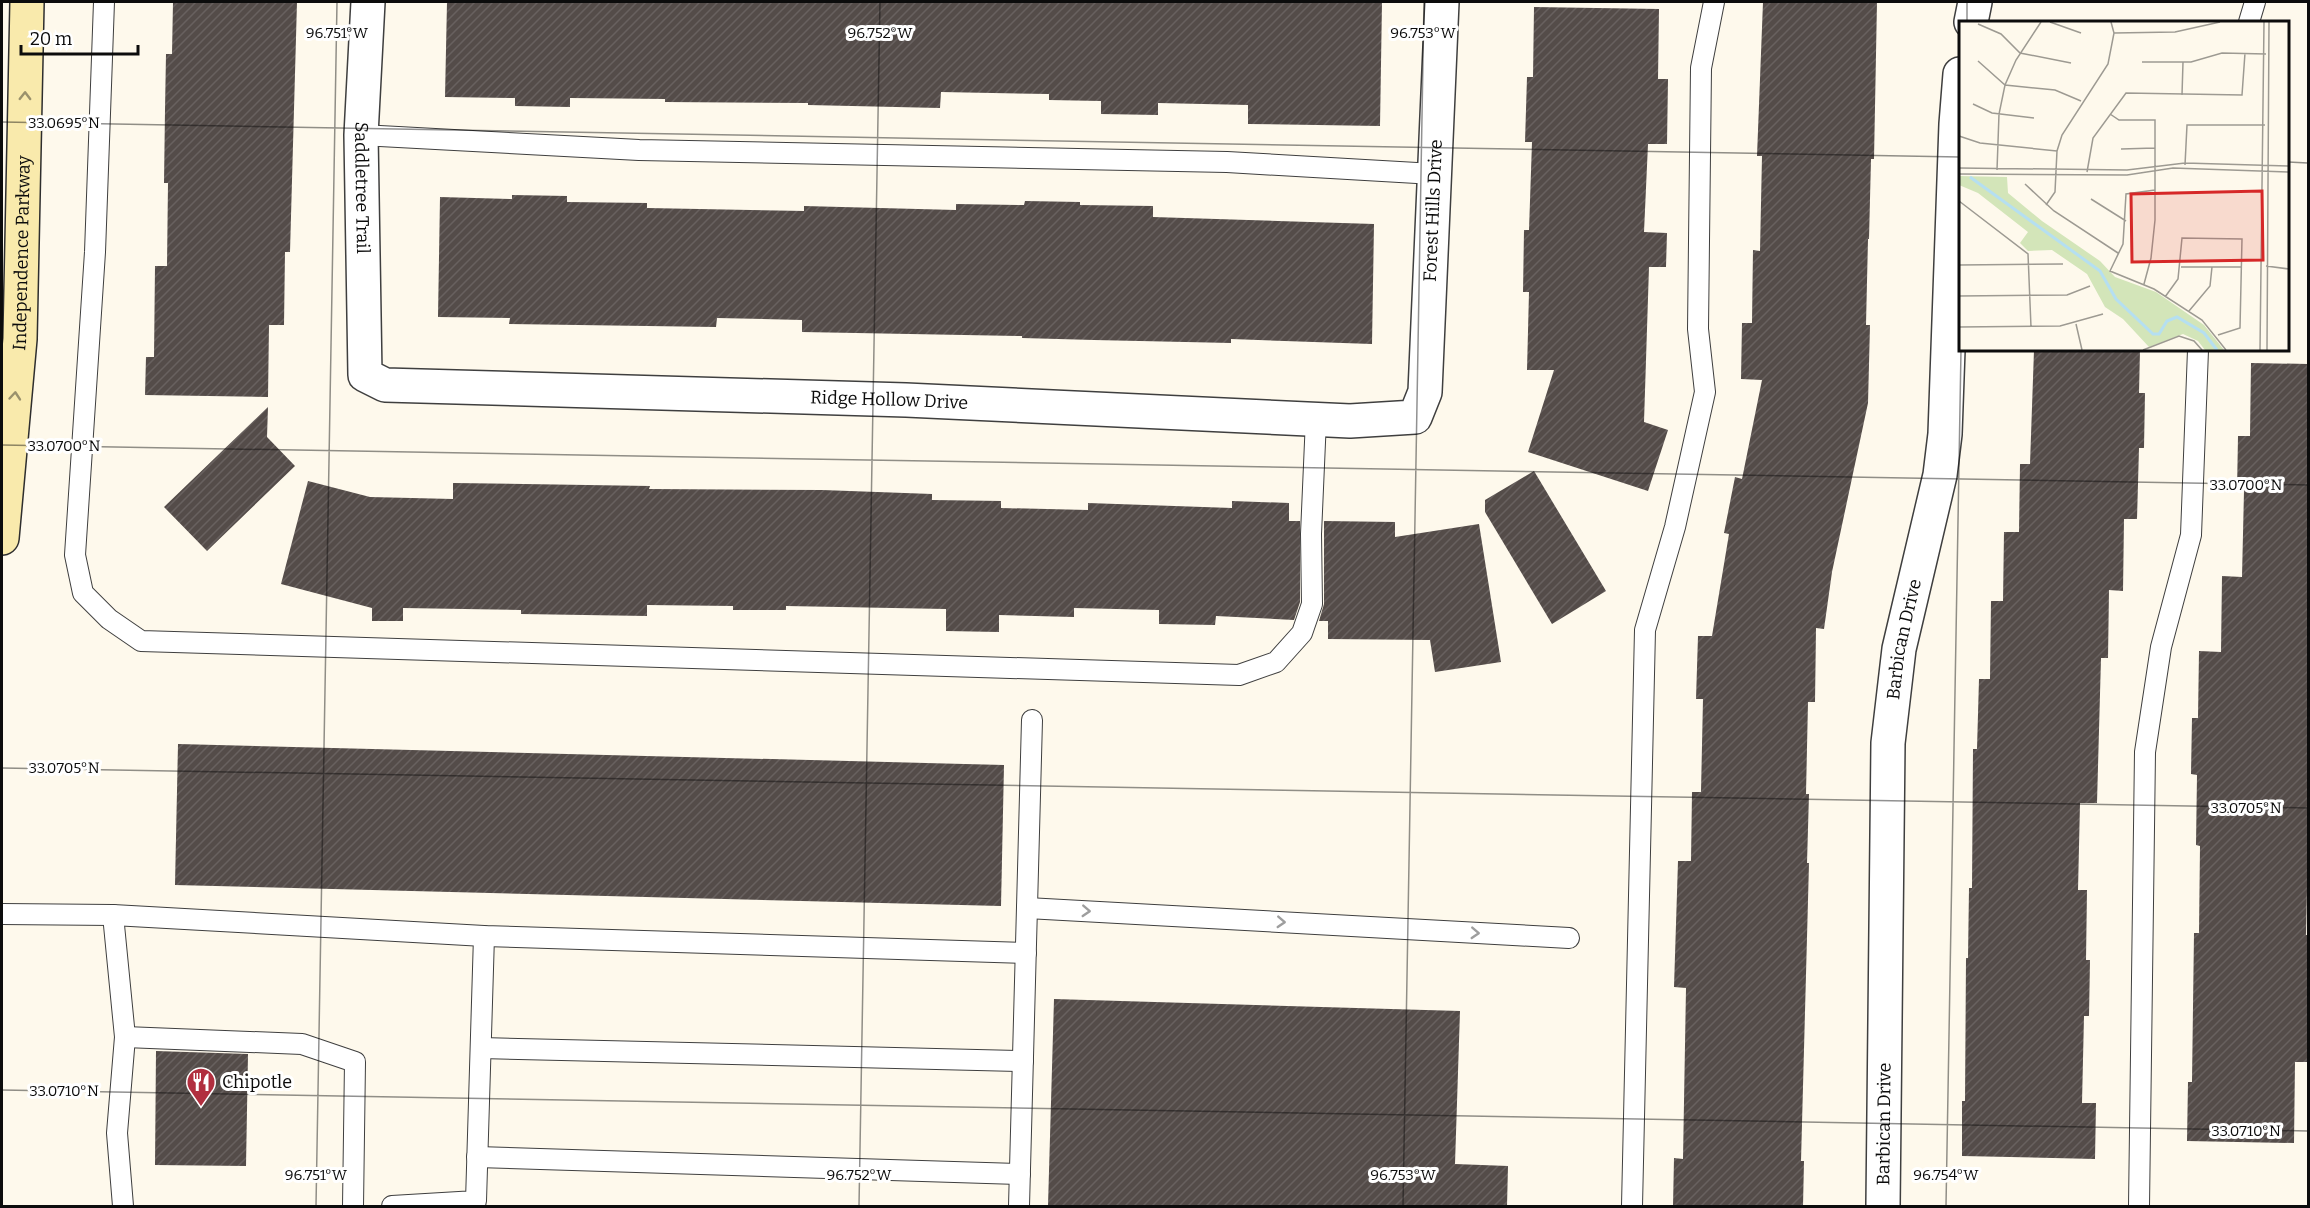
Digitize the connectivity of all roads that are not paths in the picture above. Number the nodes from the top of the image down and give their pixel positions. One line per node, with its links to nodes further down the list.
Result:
1 (27, 2): 17 (main road, Independence Parkway, one-way to 1)
2 (104, 2): 16 (lane)
3 (368, 2): 11 (street, Saddletree Trail)
4 (1442, 2): 12 (street, Forest Hills Drive)
5 (1714, 2): 35 (lane)
6 (1975, 2): 8 (street)
7 (2255, 2): 9 (lane)
8 (1971, 21)
9 (2249, 21)
10 (1959, 86): 36 (street, Barbican Drive)
11 (361, 135): 12 (lane); 14 (street, Saddletree Trail)
12 (1434, 174): 15 (street, Forest Hills Drive)
13 (2198, 351): 37 (lane)
14 (365, 375): 16 (street, Ridge Hollow Drive)
15 (1415, 417): 16 (street, Ridge Hollow Drive)
16 (1316, 419)
17 (2, 538)
18 (1032, 720): 19 (lane)
19 (1028, 908): 23 (lane, one-way to 23); 24 (lane)
20 (2, 914): 21 (lane)
21 (113, 915): 22 (lane); 25 (lane)
22 (484, 936): 24 (lane); 26 (lane)
23 (1569, 938)
24 (1026, 954): 27 (lane)
25 (125, 1036): 31 (lane); 32 (lane)
26 (481, 1048): 27 (lane); 28 (lane)
27 (1023, 1061): 29 (lane)
28 (477, 1157): 29 (lane); 30 (lane)
29 (1020, 1174): 34 (lane)
30 (476, 1204): 33 (lane)
31 (123, 1206)
32 (353, 1206)
33 (392, 1206)
34 (1019, 1206)
35 (1632, 1206)
36 (1883, 1206)
37 (2139, 1206)

